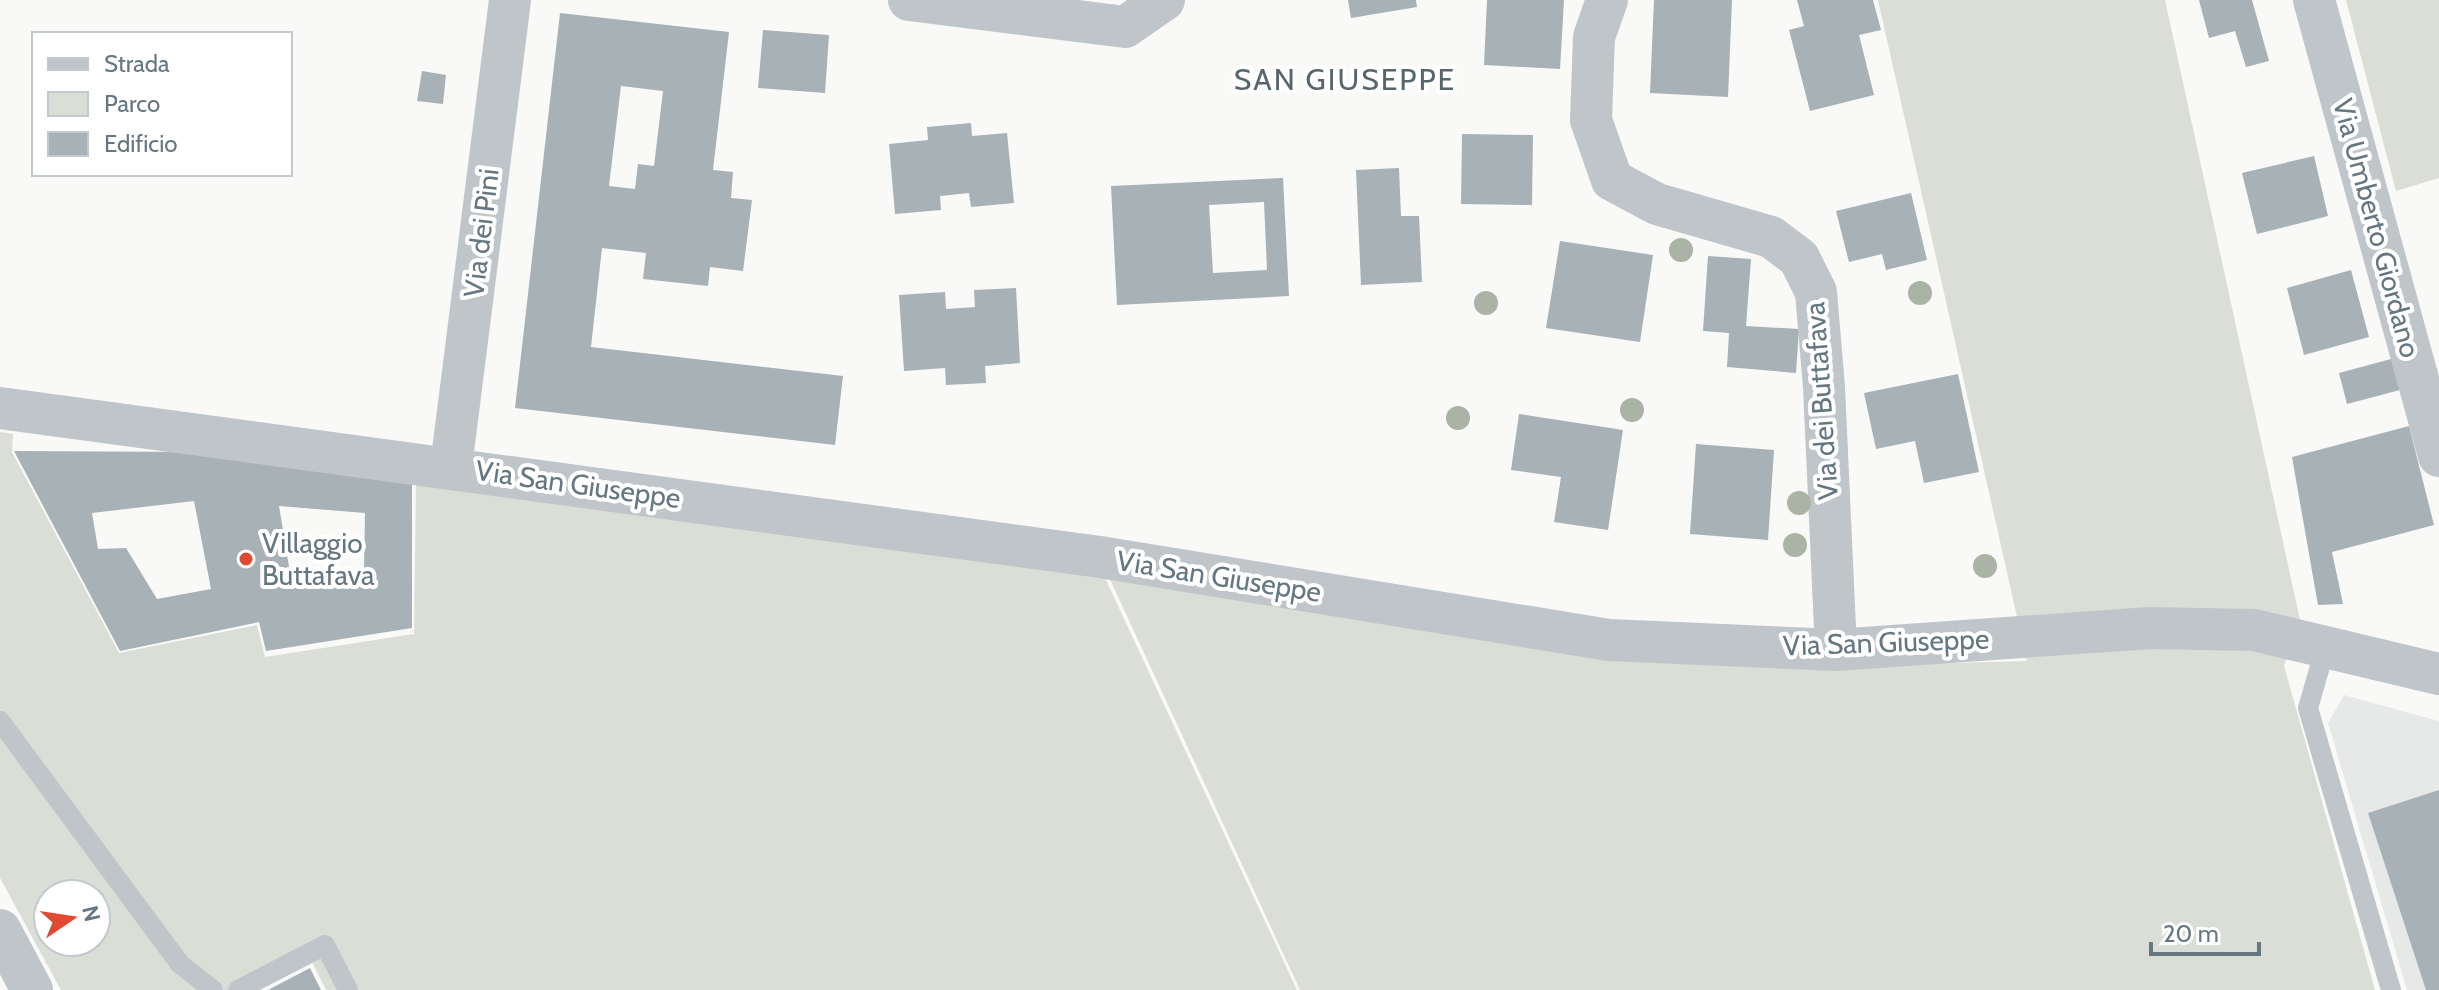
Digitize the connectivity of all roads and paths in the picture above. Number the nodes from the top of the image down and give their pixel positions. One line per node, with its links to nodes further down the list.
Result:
1 (510, 0): 8 (street, Via dei Pini)
2 (909, 0): 3 (street)
3 (1164, 0)
4 (1607, 0): 10 (street, Via dei Buttafava)
5 (2314, 0): 7 (street, Via Umberto Giordano)
6 (0, 408): 8 (street, Via San Giuseppe)
7 (2439, 456)
8 (451, 467): 10 (street, Via San Giuseppe)
9 (2325, 649): 10 (street, Via San Giuseppe); 11 (street, Via San Giuseppe); 18 (lane)
10 (1836, 650)
11 (2439, 674)
12 (0, 721): 15 (lane)
13 (0, 930): 14 (street)
14 (32, 990)
15 (213, 990)
16 (238, 990): 17 (lane)
17 (348, 990)
18 (2391, 990)

